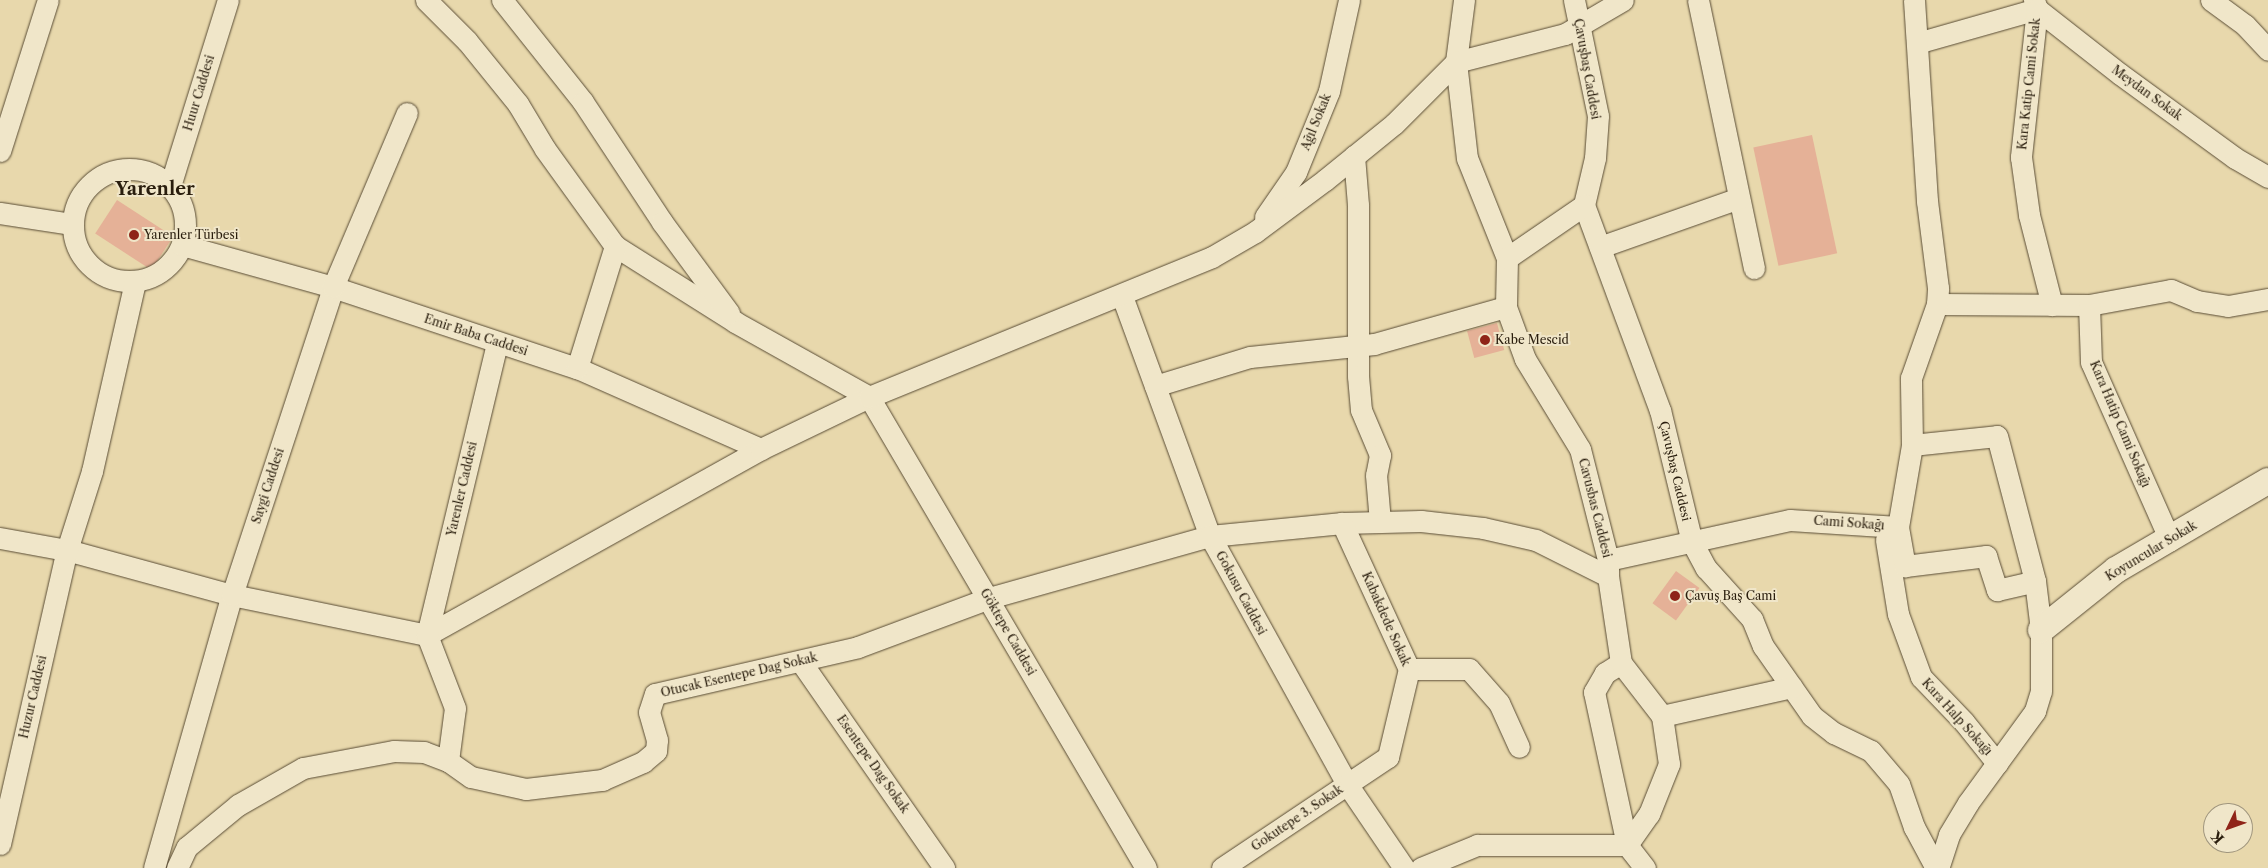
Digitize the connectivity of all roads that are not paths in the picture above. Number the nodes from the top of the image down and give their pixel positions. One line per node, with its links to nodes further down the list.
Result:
1 (48, 0): 18 (street)
2 (228, 0): 21 (street, Huur Caddesi)
3 (426, 0): 28 (street)
4 (502, 0): 40 (street)
5 (1349, 0): 26 (street, Ağıl Sokak)
6 (1464, 0): 16 (street, Cavusbas Caddesi)
7 (1574, 0): 13 (street, Çavuşbaş Caddesi)
8 (1622, 0): 13 (street)
9 (1698, 0): 22 (street)
10 (1914, 0): 14 (street)
11 (2211, 0): 15 (street)
12 (2035, 4): 14 (street); 20 (street, Meydan Sokak); 37 (street, Kara Katip Cami Sokak)
13 (1580, 25): 16 (street); 23 (street, Çavuşbaş Caddesi)
14 (1917, 43): 36 (street)
15 (2266, 46)
16 (1456, 62): 19 (street); 30 (street, Cavusbas Caddesi)
17 (408, 112): 33 (street, Saygi Caddesi)
18 (0, 151)
19 (1354, 156): 26 (street); 42 (street)
20 (2268, 176)
21 (170, 186): 25 (street); 27 (street)
22 (1739, 198): 29 (street); 31 (street)
23 (1584, 205): 29 (street, Çavuşbaş Caddesi); 30 (street)
24 (0, 213): 25 (street)
25 (72, 224): 32 (street)
26 (1255, 232): 34 (street)
27 (182, 245): 32 (street); 33 (street, Emir Baba Caddesi)
28 (615, 246): 40 (street); 43 (street)
29 (1600, 247): 55 (street, Çavuşbaş Caddesi)
30 (1507, 258): 39 (street, Cavusbas Caddesi)
31 (1754, 268)
32 (135, 282): 56 (street, Huzur Caddesi)
33 (333, 286): 41 (street, Emir Baba Caddesi); 59 (street, Saygi Caddesi)
34 (1122, 296): 44 (street, Gokusu Caddesi); 45 (street)
35 (2268, 299): 38 (street)
36 (1937, 304): 37 (street); 46 (street)
37 (2052, 305): 38 (street)
38 (2089, 305): 54 (street, Kara Hatip Cami Sokağı)
39 (1506, 307): 42 (street); 57 (street, Cavusbas Caddesi)
40 (735, 322): 45 (street)
41 (497, 343): 43 (street, Emir Baba Caddesi); 62 (street, Yarenler Caddesi)
42 (1357, 346): 44 (street); 49 (street)
43 (577, 368): 47 (street, Emir Baba Caddesi)
44 (1155, 386): 52 (street, Gokusu Caddesi)
45 (868, 396): 47 (street); 60 (street, Göktepe Caddesi)
46 (1912, 445): 51 (street); 58 (street)
47 (761, 449): 62 (street)
48 (2268, 481): 54 (street, Koyuncular Sokak)
49 (1380, 522): 50 (street, Otucak Esentepe Dag Sokak); 57 (street, Otucak Esentepe Dag Sokak)
50 (1342, 523): 52 (street, Otucak Esentepe Dag Sokak); 65 (street, Kabakdede Sokak)
51 (1891, 526): 55 (street, Cami Sokağı); 58 (street, Cami Sokağı); 70 (street, Kara Halp Sokağı)
52 (1210, 536): 60 (street, Otucak Esentepe Dag Sokak); 71 (street, Gokusu Caddesi)
53 (0, 538): 56 (street)
54 (2170, 540): 61 (street, Koyuncular Sokak)
55 (1692, 542): 57 (street, Cami Sokağı); 66 (street, Çavuşbaş Caddesi)
56 (67, 550): 59 (street); 72 (street, Huzur Caddesi)
57 (1608, 568): 64 (street, Cavusbas Caddesi)
58 (2035, 581): 61 (street)
59 (232, 595): 62 (street); 74 (street, Saygi Caddesi)
60 (989, 598): 63 (street, Otucak Esentepe Dag Sokak); 77 (street, Göktepe Caddesi)
61 (2041, 630): 70 (street)
62 (427, 635): 69 (street)
63 (801, 662): 69 (street, Otucak Esentepe Dag Sokak); 76 (street, Esentepe Dag Sokak)
64 (1621, 663): 67 (street); 73 (street)
65 (1409, 669): 68 (street); 71 (street, Kabakdede Sokak)
66 (1792, 687): 67 (street); 82 (street, Çavuşbaş Caddesi)
67 (1662, 716): 73 (street)
68 (1519, 747)
69 (448, 761): 75 (street, Otucak Esentepe Dag Sokak)
70 (1997, 763): 82 (street)
71 (1347, 784): 78 (street, Gokutepe 3. Sokak); 79 (street, Gokusu Caddesi)
72 (0, 844)
73 (1627, 844): 80 (street); 81 (street)
74 (154, 868)
75 (177, 868)
76 (944, 868)
77 (1146, 868)
78 (1222, 868)
79 (1404, 868)
80 (1421, 868)
81 (1645, 868)
82 (1937, 868)

